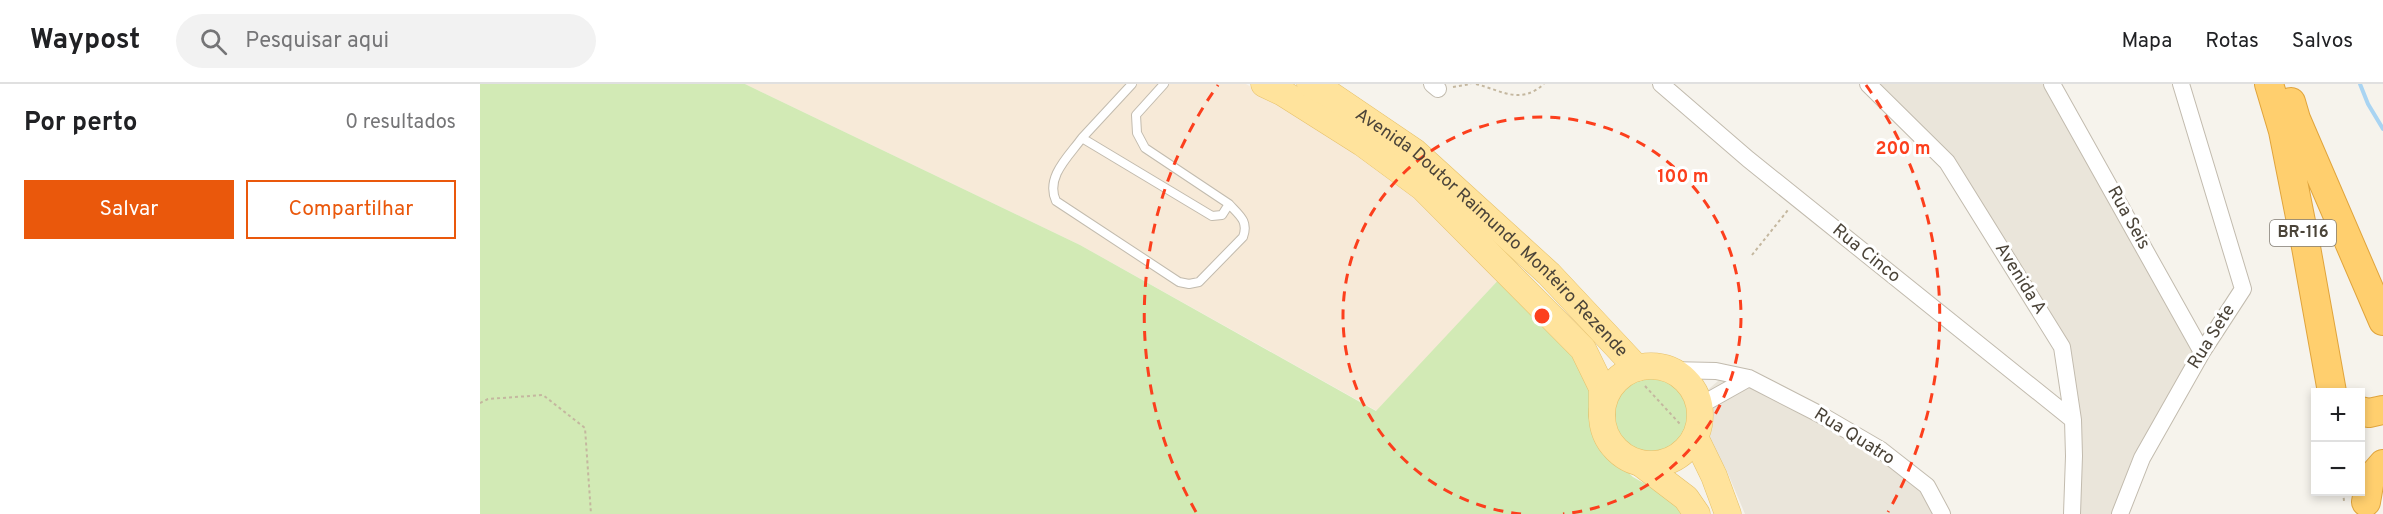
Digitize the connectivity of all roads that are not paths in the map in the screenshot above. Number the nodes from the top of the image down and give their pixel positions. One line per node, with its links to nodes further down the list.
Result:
1 (1132, 84): 12 (lane)
2 (1164, 84): 13 (lane)
3 (1263, 84): 23 (main road, Avenida Doutor Raimundo Monteiro Rezende)
4 (1310, 84): 11 (main road, Avenida Doutor Raimundo Monteiro Rezende)
5 (1661, 84): 24 (street, Rua Cinco)
6 (1868, 84): 24 (street, Avenida A)
7 (2052, 84): 15 (street, Rua Seis)
8 (2181, 84): 15 (street, Rua Sete)
9 (2269, 84): 19 (highway, BR-116)
10 (2286, 84): 14 (highway, BR-116)
11 (1341, 91): 16 (main road, Avenida Doutor Raimundo Monteiro Rezende)
12 (1082, 138): 13 (lane); 13 (lane)
13 (1228, 204)
14 (2383, 321)
15 (2202, 352): 33 (street, Rua Sete)
16 (1637, 368): 17 (main road, Avenida Doutor Raimundo Monteiro Rezende); 23 (main road, Avenida Doutor Raimundo Monteiro Rezende)
17 (1669, 370): 18 (street, Rua Quatro); 20 (main road)
18 (1749, 378): 20 (street); 31 (street, Rua Quatro)
19 (2332, 388)
20 (1699, 406): 25 (main road)
21 (2383, 410): 22 (highway)
22 (2365, 412)
23 (1602, 416): 26 (main road, Avenida Doutor Raimundo Monteiro Rezende)
24 (2073, 420): 32 (street, Avenida A)
25 (1695, 437): 26 (main road); 30 (main road)
26 (1640, 463): 29 (main road, Avenida Doutor Raimundo Monteiro Rezende)
27 (2383, 464): 28 (highway)
28 (2366, 500)
29 (1697, 514)
30 (1728, 514)
31 (1942, 514)
32 (2072, 514)
33 (2120, 514)

